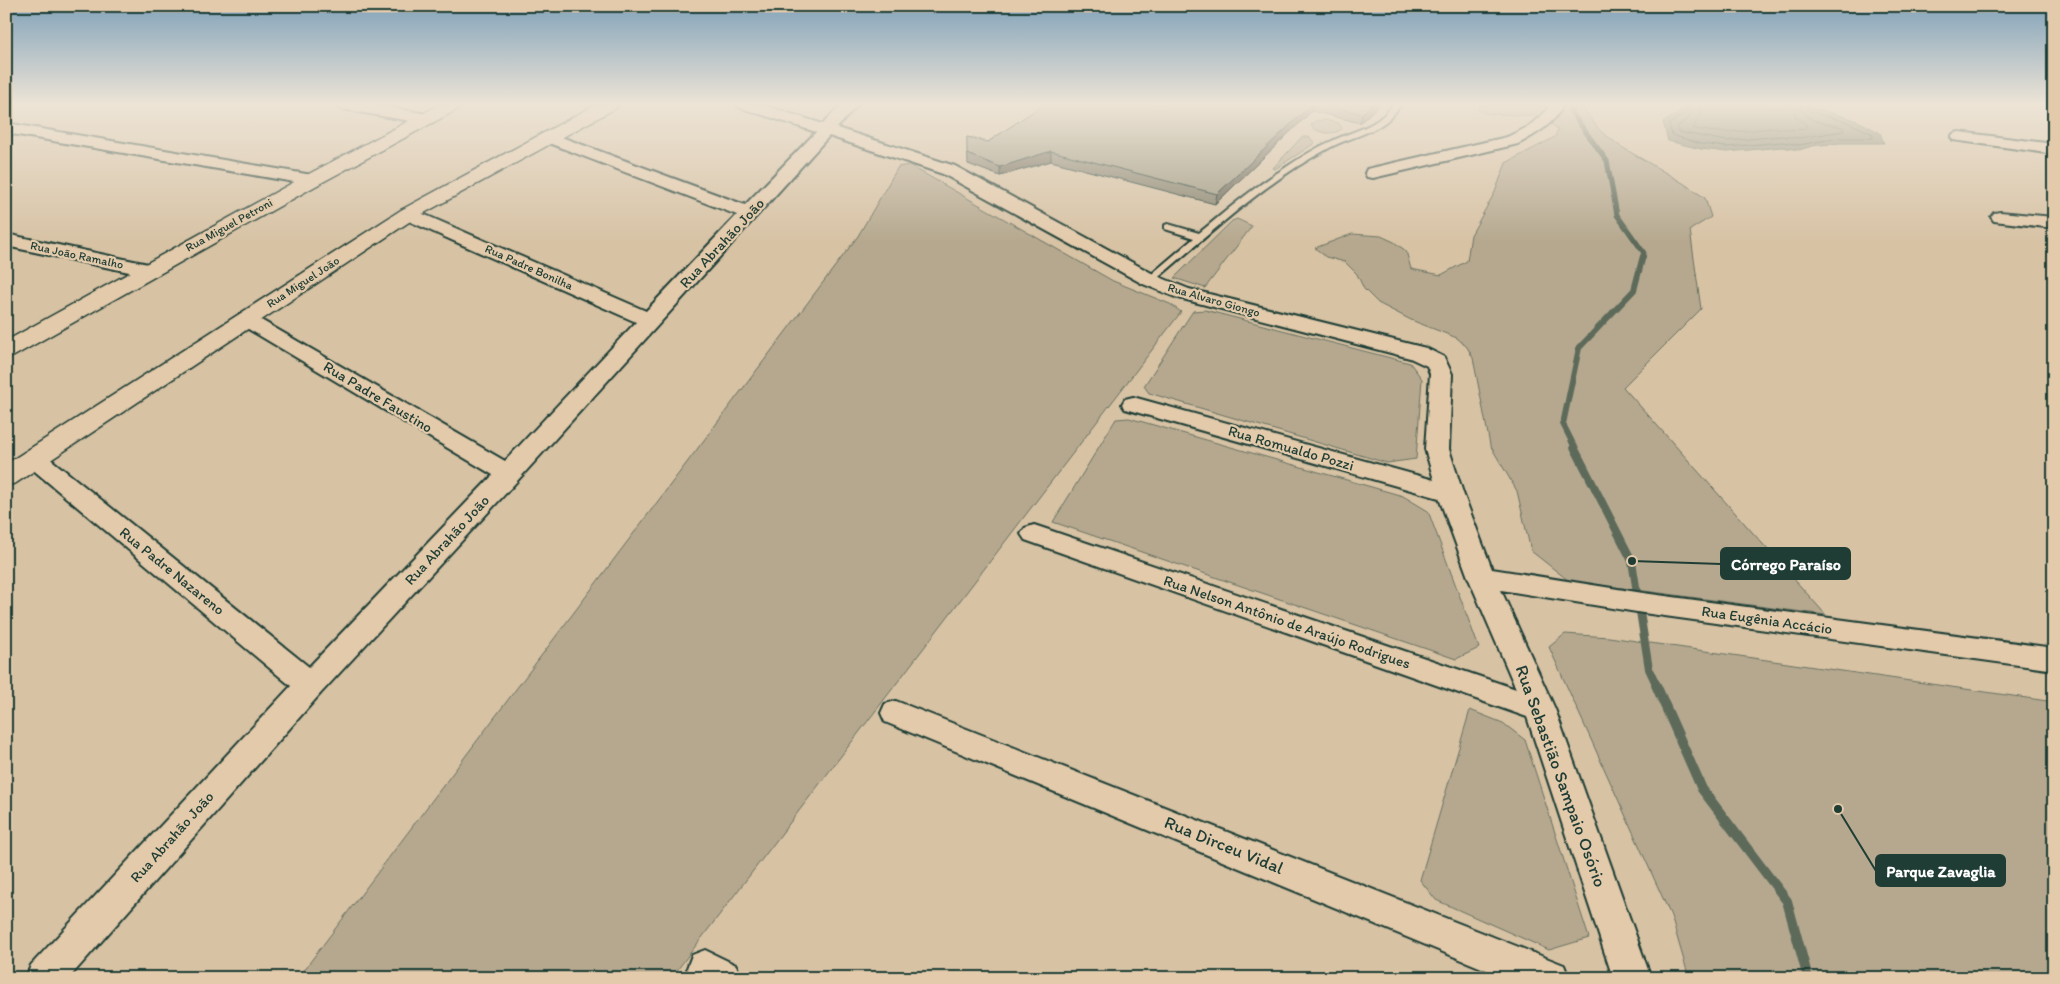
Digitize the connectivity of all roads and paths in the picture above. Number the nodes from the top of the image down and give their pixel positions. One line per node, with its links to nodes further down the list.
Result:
1 (135, 150): 10 (street)
2 (369, 150): 10 (main road, Rua Miguel Petroni)
3 (524, 150): 12 (main road, Rua Miguel João)
4 (581, 150): 11 (street)
5 (809, 150): 11 (street, Rua Abrahão João)
6 (893, 150): 19 (street, Rua Alvaro Giongo)
7 (1321, 150): 16 (lane)
8 (1474, 150): 9 (street)
9 (1374, 173)
10 (312, 180): 18 (main road, Rua Miguel Petroni)
11 (749, 213): 21 (street, Rua Abrahão João)
12 (408, 214): 20 (main road, Rua Miguel João); 21 (street, Rua Padre Bonilha)
13 (2000, 217): 14 (street)
14 (2054, 224)
15 (1168, 227): 16 (lane)
16 (1202, 237): 19 (lane)
17 (6, 240): 18 (street, Rua João Ramalho)
18 (148, 270): 22 (main road, Rua Miguel Petroni)
19 (1150, 280): 27 (street, Rua Alvaro Giongo)
20 (247, 320): 24 (main road, Rua Miguel João); 25 (street, Rua Padre Faustino)
21 (650, 320): 25 (street, Rua Abrahão João)
22 (6, 350)
23 (1133, 404): 27 (street, Rua Romualdo Pozzi)
24 (34, 458): 26 (main road, Rua Miguel João); 31 (street, Rua Padre Nazareno)
25 (509, 474): 31 (street, Rua Abrahão João)
26 (6, 477)
27 (1450, 493): 29 (street, Rua Sebastião Sampaio Osório)
28 (1034, 534): 32 (street, Rua Nelson Antônio de Araújo Rodrigues)
29 (1482, 576): 30 (street, Rua Eugênia Accácio); 32 (street, Rua Sebastião Sampaio Osório)
30 (2054, 658)
31 (310, 685): 34 (street, Rua Abrahão João)
32 (1540, 709): 36 (street, Rua Sebastião Sampaio Osório)
33 (896, 712): 35 (street, Rua Dirceu Vidal)
34 (44, 978)
35 (1551, 978)
36 (1632, 978)

